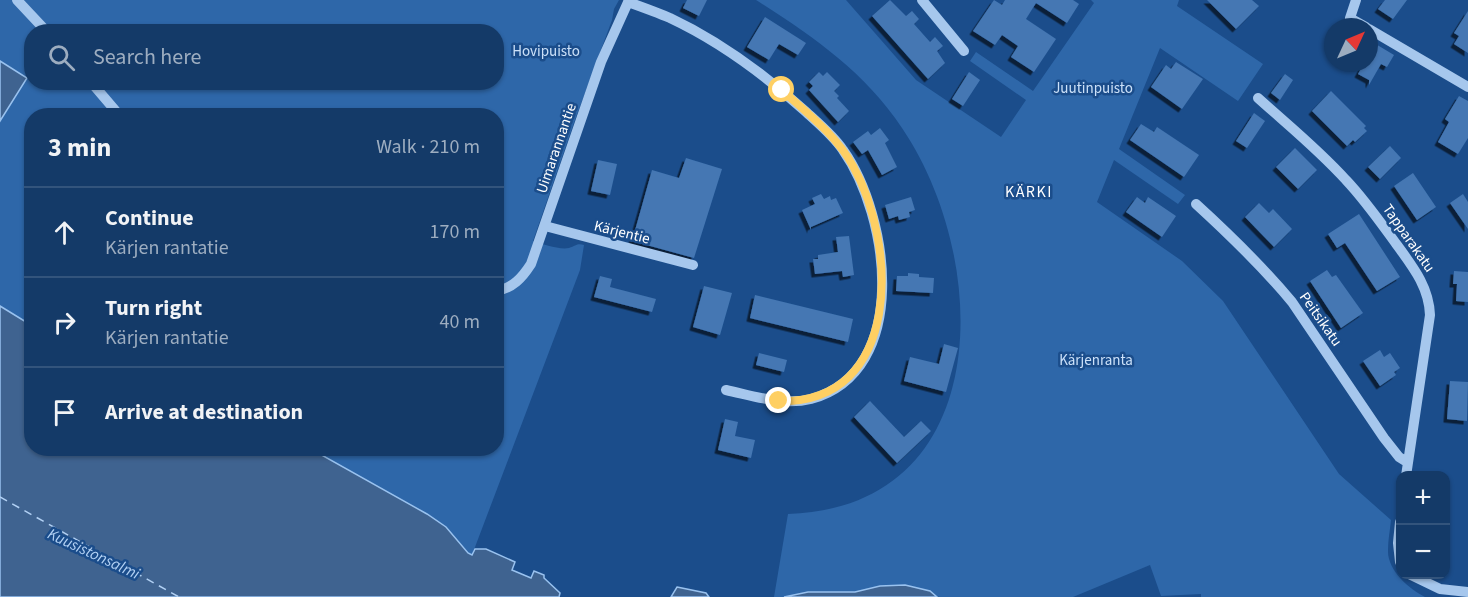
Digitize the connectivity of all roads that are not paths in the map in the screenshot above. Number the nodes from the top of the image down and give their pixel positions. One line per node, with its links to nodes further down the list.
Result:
1 (17, 0): 6 (street)
2 (922, 0): 8 (street)
3 (1356, 0): 5 (street)
4 (628, 1): 14 (street, Uimarannantie); 17 (street)
5 (1350, 18)
6 (40, 24)
7 (1378, 34): 9 (street)
8 (964, 51)
9 (1468, 87)
10 (98, 90): 12 (street)
11 (1258, 98): 18 (street, Tapparakatu)
12 (113, 108)
13 (1196, 204): 18 (street, Peitsikatu)
14 (545, 226): 15 (street, Kärjentie); 16 (street, Uimarannantie)
15 (693, 265)
16 (504, 290)
17 (726, 390)
18 (1407, 462): 19 (street, Tapparakatu)
19 (1406, 471)
20 (1419, 579): 21 (street)
21 (1468, 592)

